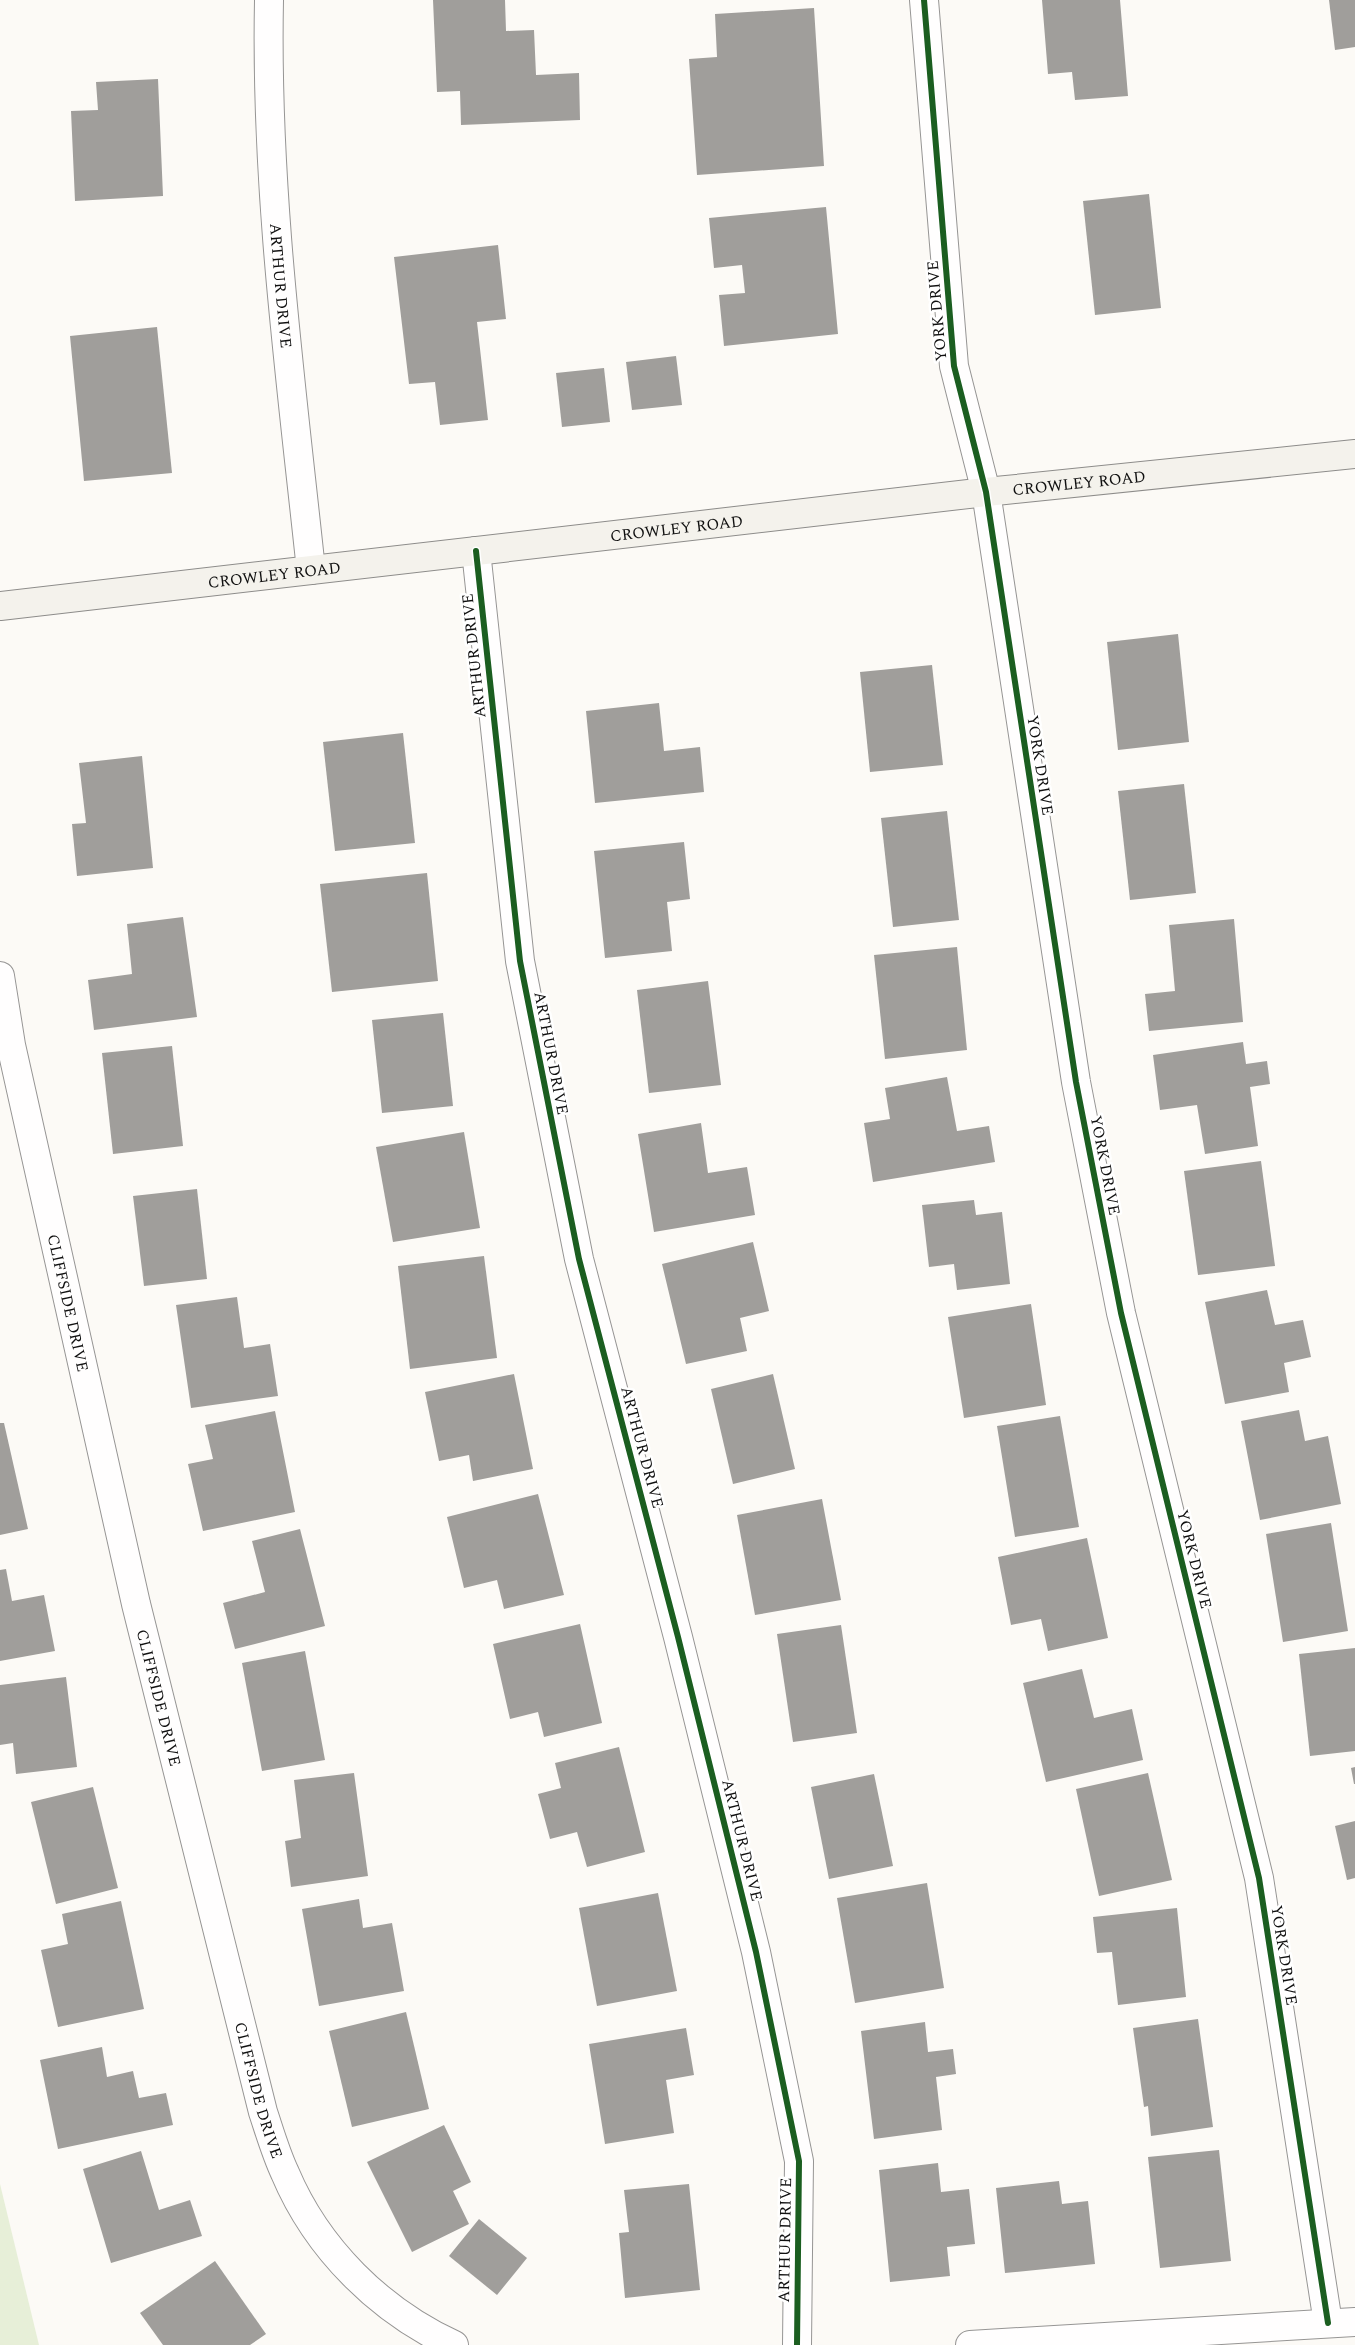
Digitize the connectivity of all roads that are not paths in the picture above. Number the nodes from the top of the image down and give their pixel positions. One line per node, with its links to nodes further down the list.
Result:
1 (269, 0): 6 (street, ARTHUR DRIVE)
2 (924, 0): 4 (street, YORK DRIVE)
3 (1355, 454): 4 (main road, CROWLEY ROAD)
4 (986, 492): 5 (main road, CROWLEY ROAD); 10 (street, YORK DRIVE)
5 (476, 551): 6 (main road, CROWLEY ROAD); 12 (street, ARTHUR DRIVE)
6 (311, 570): 7 (main road, CROWLEY ROAD)
7 (0, 606)
8 (0, 976): 11 (street, CLIFFSIDE DRIVE)
9 (1355, 2322): 10 (street)
10 (1328, 2323): 13 (street)
11 (454, 2345)
12 (797, 2345)
13 (970, 2345)

